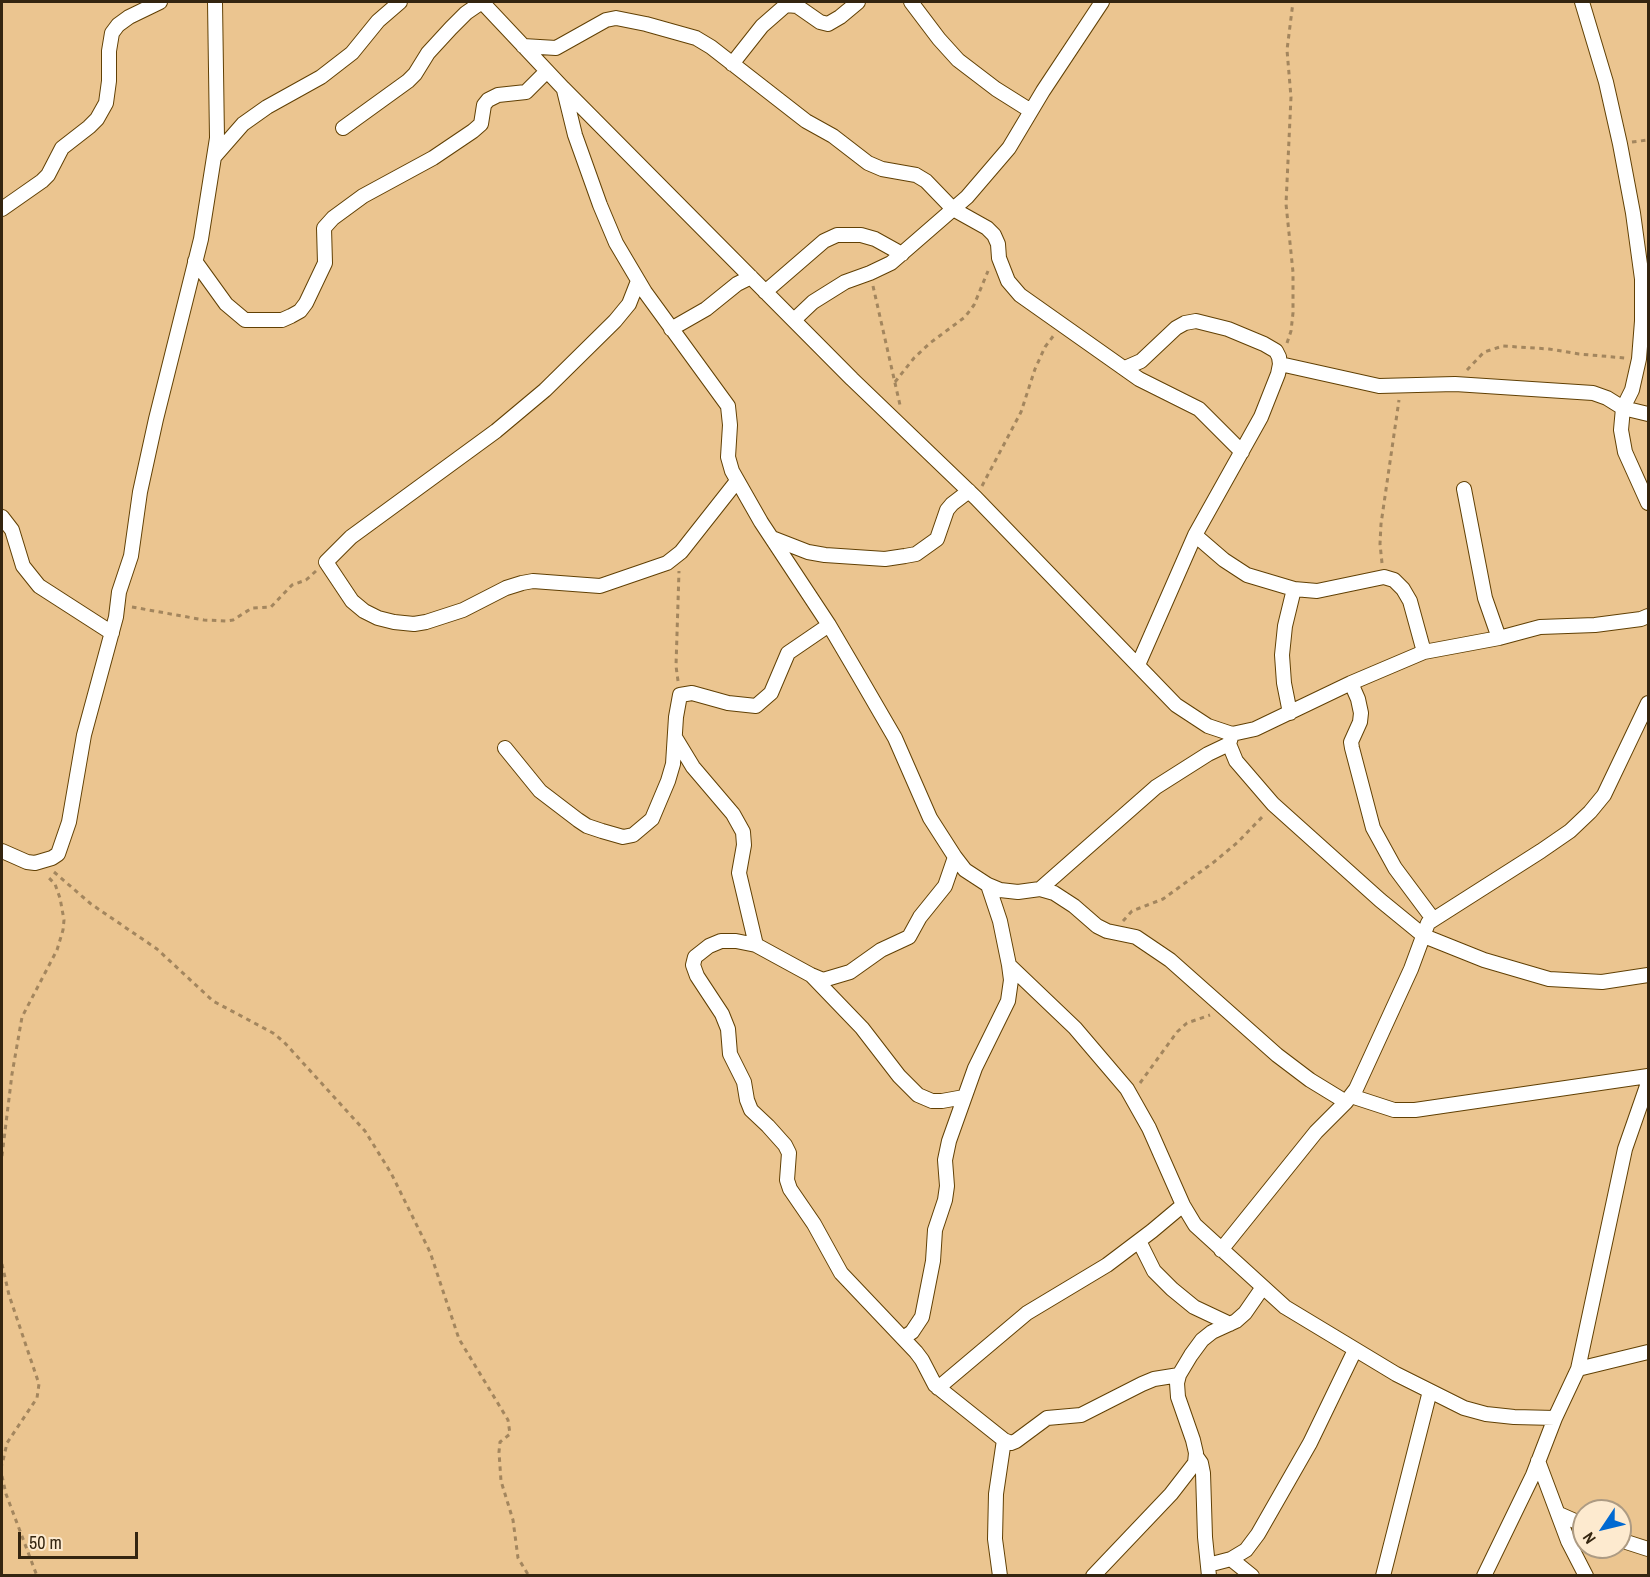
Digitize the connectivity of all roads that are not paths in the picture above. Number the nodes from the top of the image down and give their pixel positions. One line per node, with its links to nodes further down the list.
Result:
1 (160, 2): 16 (street)
2 (215, 2): 15 (street)
3 (400, 2): 15 (street)
4 (482, 2): 9 (street); 14 (street)
5 (858, 2): 10 (street)
6 (911, 2): 13 (street)
7 (1102, 2): 13 (street)
8 (1582, 2): 27 (street)
9 (524, 46): 10 (street); 11 (street)
10 (732, 64): 17 (street)
11 (547, 71): 12 (street); 19 (street)
12 (563, 88): 20 (street); 21 (street)
13 (1031, 111): 17 (street)
14 (344, 128)
15 (214, 157): 19 (street)
16 (2, 208)
17 (953, 209): 18 (street); 26 (street)
18 (902, 254): 22 (street); 23 (street)
19 (195, 261): 40 (street)
20 (751, 277): 22 (street); 24 (street)
21 (638, 280): 24 (street); 30 (street)
22 (765, 292): 23 (street)
23 (794, 320): 32 (street)
24 (671, 329): 30 (street)
25 (1280, 360): 26 (street); 27 (street); 29 (street)
26 (1125, 368): 29 (street)
27 (1623, 408): 28 (street); 33 (street)
28 (1648, 414)
29 (1242, 452): 35 (street)
30 (737, 481): 36 (street)
31 (1464, 489): 41 (street)
32 (972, 495): 36 (street); 43 (street)
33 (1648, 502)
34 (2, 517): 40 (street)
35 (1195, 535): 37 (street); 43 (street)
36 (772, 538): 39 (street)
37 (1294, 589): 42 (street); 46 (street)
38 (1648, 616): 41 (street)
39 (829, 625): 48 (street); 51 (street)
40 (112, 633): 50 (street)
41 (1499, 638): 42 (street)
42 (1424, 652): 44 (street)
43 (1138, 665): 47 (street)
44 (1351, 683): 46 (street); 54 (street)
45 (1648, 703): 54 (street)
46 (1290, 713): 47 (street)
47 (1231, 739): 53 (street); 55 (street)
48 (676, 740): 49 (street); 56 (street)
49 (505, 748)
50 (2, 851)
51 (955, 857): 52 (street); 58 (street)
52 (988, 885): 53 (street); 57 (street)
53 (1040, 890): 63 (street)
54 (1433, 919): 55 (street)
55 (1424, 936): 59 (street); 63 (street)
56 (756, 945): 58 (street); 69 (street)
57 (1009, 964): 62 (street); 64 (street)
58 (811, 975): 62 (street)
59 (1648, 975)
60 (1648, 1076): 63 (street)
61 (1648, 1083): 72 (street)
62 (964, 1097): 69 (street)
63 (1349, 1099): 66 (street)
64 (1183, 1205): 65 (street); 66 (street)
65 (1139, 1241): 68 (street); 74 (street)
66 (1221, 1250): 67 (street)
67 (1263, 1287): 68 (street); 70 (street)
68 (1230, 1324): 73 (street)
69 (903, 1338): 74 (street)
70 (1356, 1350): 75 (street); 84 (street)
71 (1648, 1352): 72 (street)
72 (1578, 1369): 76 (street)
73 (1179, 1375): 77 (street); 78 (street)
74 (938, 1388): 77 (street)
75 (1430, 1391): 76 (street); 89 (street)
76 (1555, 1418): 79 (street)
77 (1004, 1440): 86 (street)
78 (1196, 1456): 85 (street); 87 (street)
79 (1538, 1461): 80 (street); 90 (street)
80 (1559, 1514): 81 (street); 91 (street)
81 (1572, 1520)
82 (1632, 1544): 83 (street)
83 (1648, 1549)
84 (1231, 1559): 85 (street); 88 (street)
85 (1208, 1570)
86 (1000, 1575)
87 (1093, 1575)
88 (1252, 1575)
89 (1383, 1575)
90 (1484, 1575)
91 (1586, 1575)

